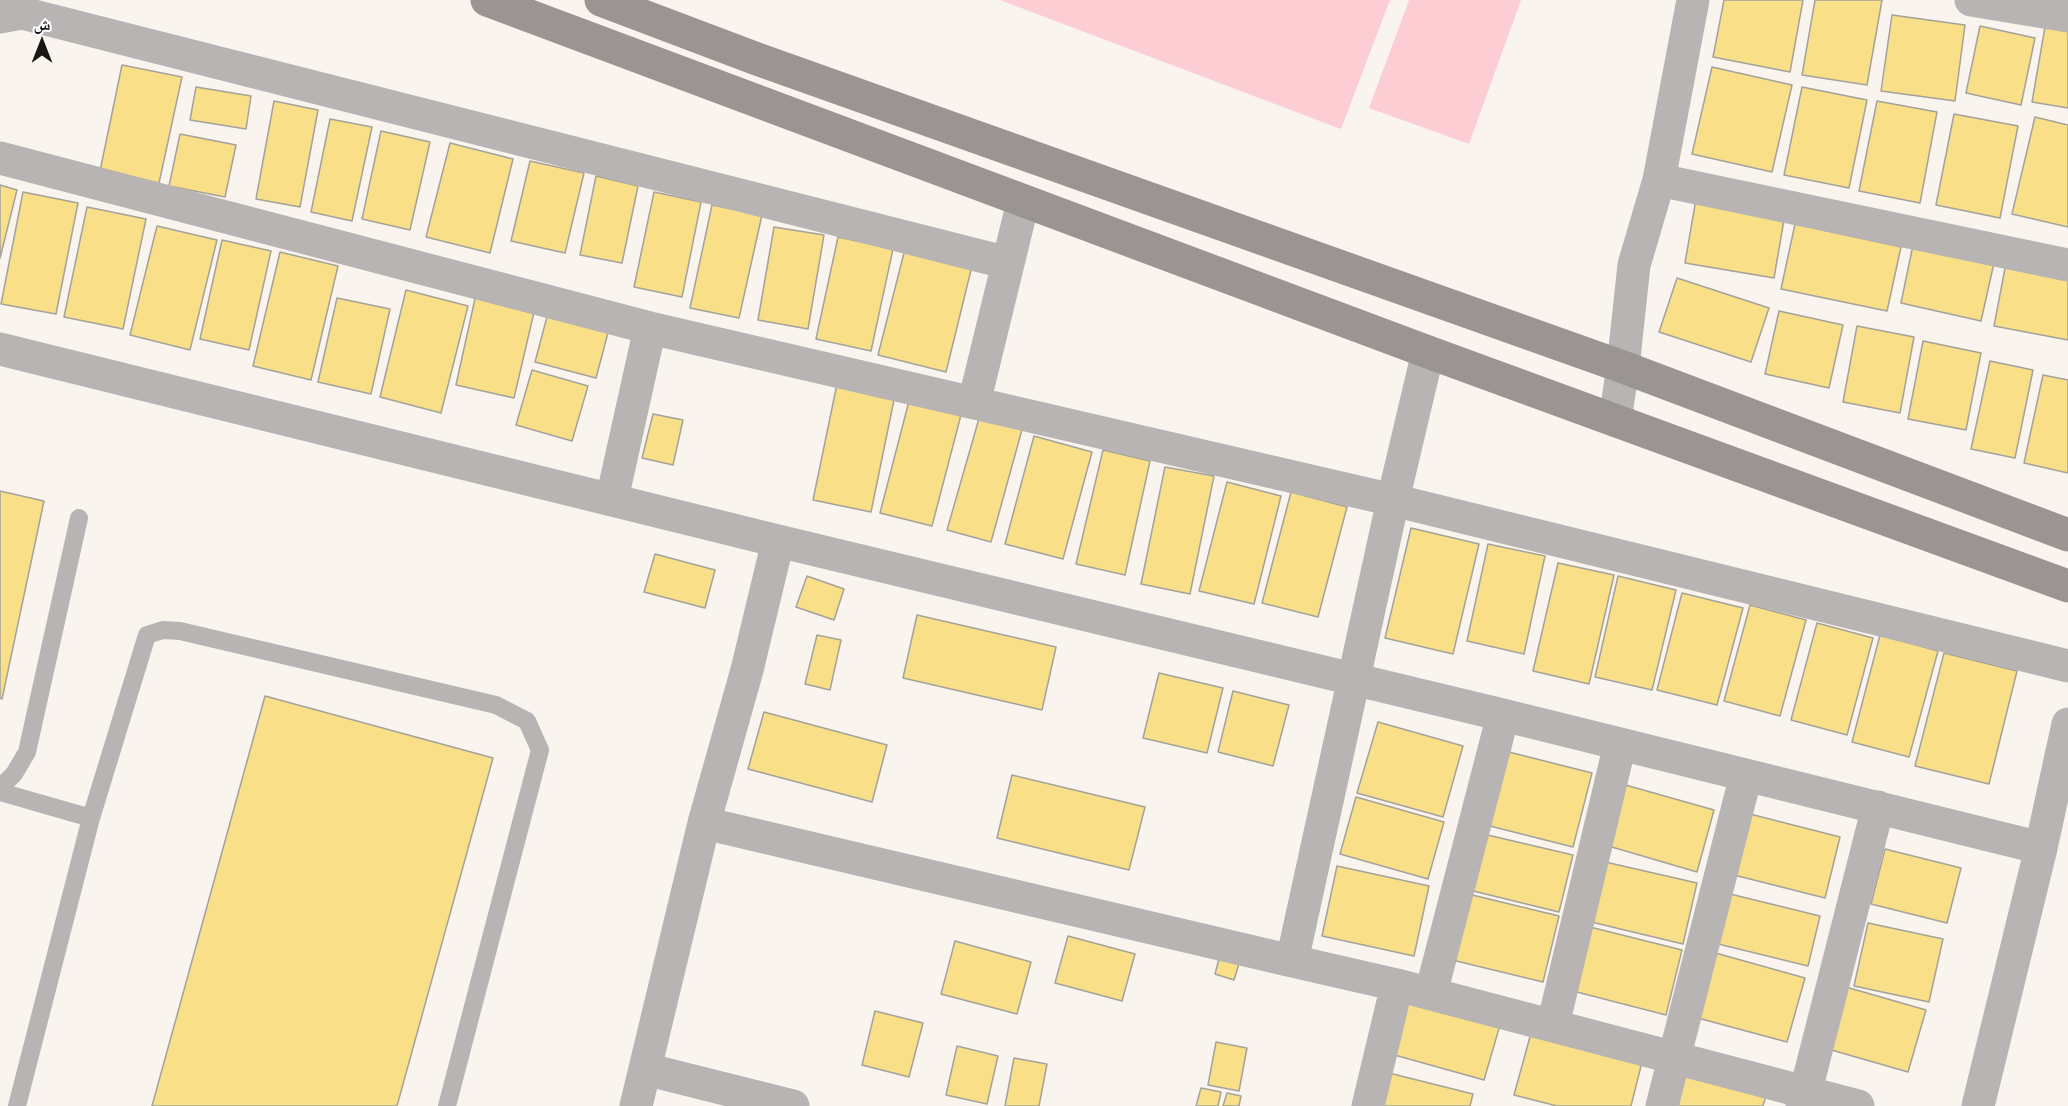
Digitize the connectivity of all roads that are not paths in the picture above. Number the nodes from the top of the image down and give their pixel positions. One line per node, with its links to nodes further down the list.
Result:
1 (487, 0): 9 (main road)
2 (601, 0): 15 (main road)
3 (1692, 0): 8 (street)
4 (1987, 2): 5 (street)
5 (2068, 16)
6 (0, 17): 10 (street)
7 (0, 158): 12 (street)
8 (1659, 180): 11 (street); 15 (street)
9 (1023, 202): 10 (street); 14 (main road)
10 (1008, 263): 16 (street)
11 (2068, 265)
12 (650, 328): 16 (street); 18 (street)
13 (0, 349): 18 (street)
14 (1428, 352): 17 (main road); 19 (street)
15 (1623, 367): 17 (street); 21 (main road)
16 (974, 403): 19 (street)
17 (1615, 420): 23 (main road)
18 (612, 499): 22 (street)
19 (1393, 501): 24 (street); 25 (street)
20 (79, 518): 30 (lane)
21 (2068, 536)
22 (778, 541): 25 (street); 33 (street)
23 (2068, 586)
24 (2068, 666)
25 (1354, 680): 26 (street); 35 (street)
26 (1503, 715): 28 (street); 37 (street)
27 (2068, 724): 34 (street)
28 (1620, 744): 29 (street); 38 (street)
29 (1746, 775): 31 (street); 39 (street)
30 (0, 790): 32 (lane)
31 (1878, 807): 34 (street); 41 (street)
32 (91, 818): 42 (lane); 43 (lane)
33 (704, 823): 35 (street); 40 (street)
34 (2041, 848): 49 (street)
35 (1292, 961): 36 (street)
36 (1397, 985): 37 (street); 46 (street)
37 (1431, 993): 38 (street)
38 (1553, 1025): 39 (street)
39 (1674, 1056): 41 (street); 47 (street)
40 (645, 1069): 44 (street); 45 (street)
41 (1803, 1100): 48 (street)
42 (17, 1106)
43 (447, 1106)
44 (636, 1106)
45 (793, 1106)
46 (1368, 1106)
47 (1662, 1106)
48 (1858, 1106)
49 (1977, 1106)

